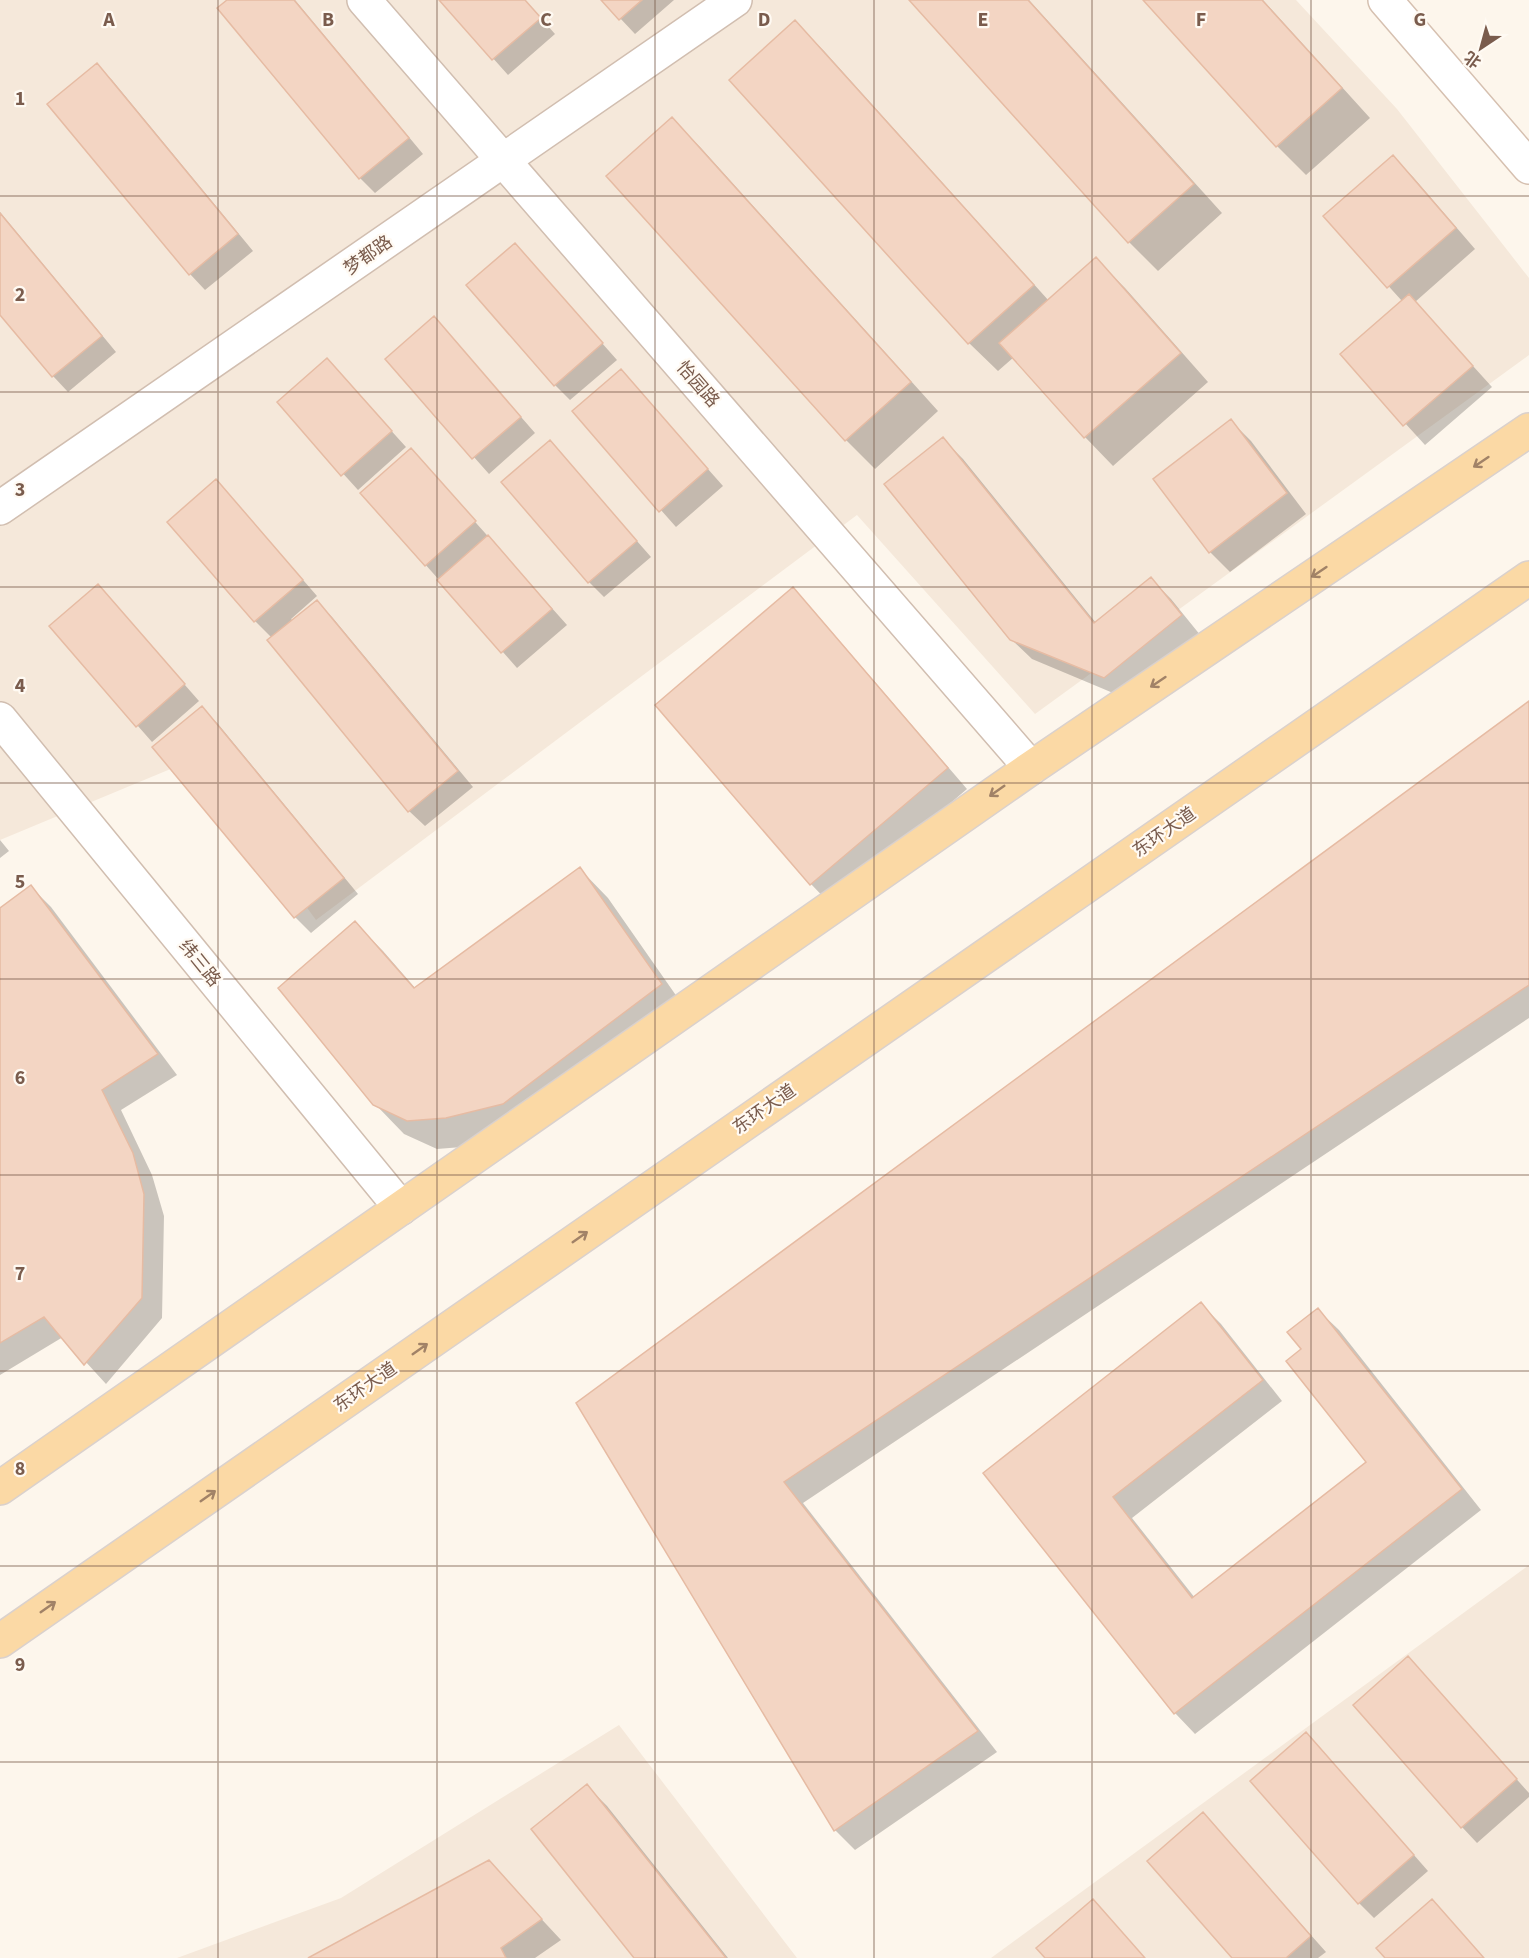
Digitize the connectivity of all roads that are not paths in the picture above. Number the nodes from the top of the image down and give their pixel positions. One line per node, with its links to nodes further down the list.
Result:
1 (364, 0): 4 (street, 怡园路)
2 (735, 0): 4 (street, 梦都路)
3 (1385, 0): 5 (street)
4 (504, 161): 7 (street, 梦都路); 10 (street, 怡园路)
5 (1529, 166)
6 (1529, 430): 10 (main road, one-way to 10)
7 (0, 508)
8 (1529, 578): 13 (main road, 东环大道, one-way to 8)
9 (0, 719): 11 (street, 纬三路)
10 (1031, 768): 11 (main road, one-way to 11)
11 (400, 1208): 12 (main road)
12 (0, 1488)
13 (0, 1641)

